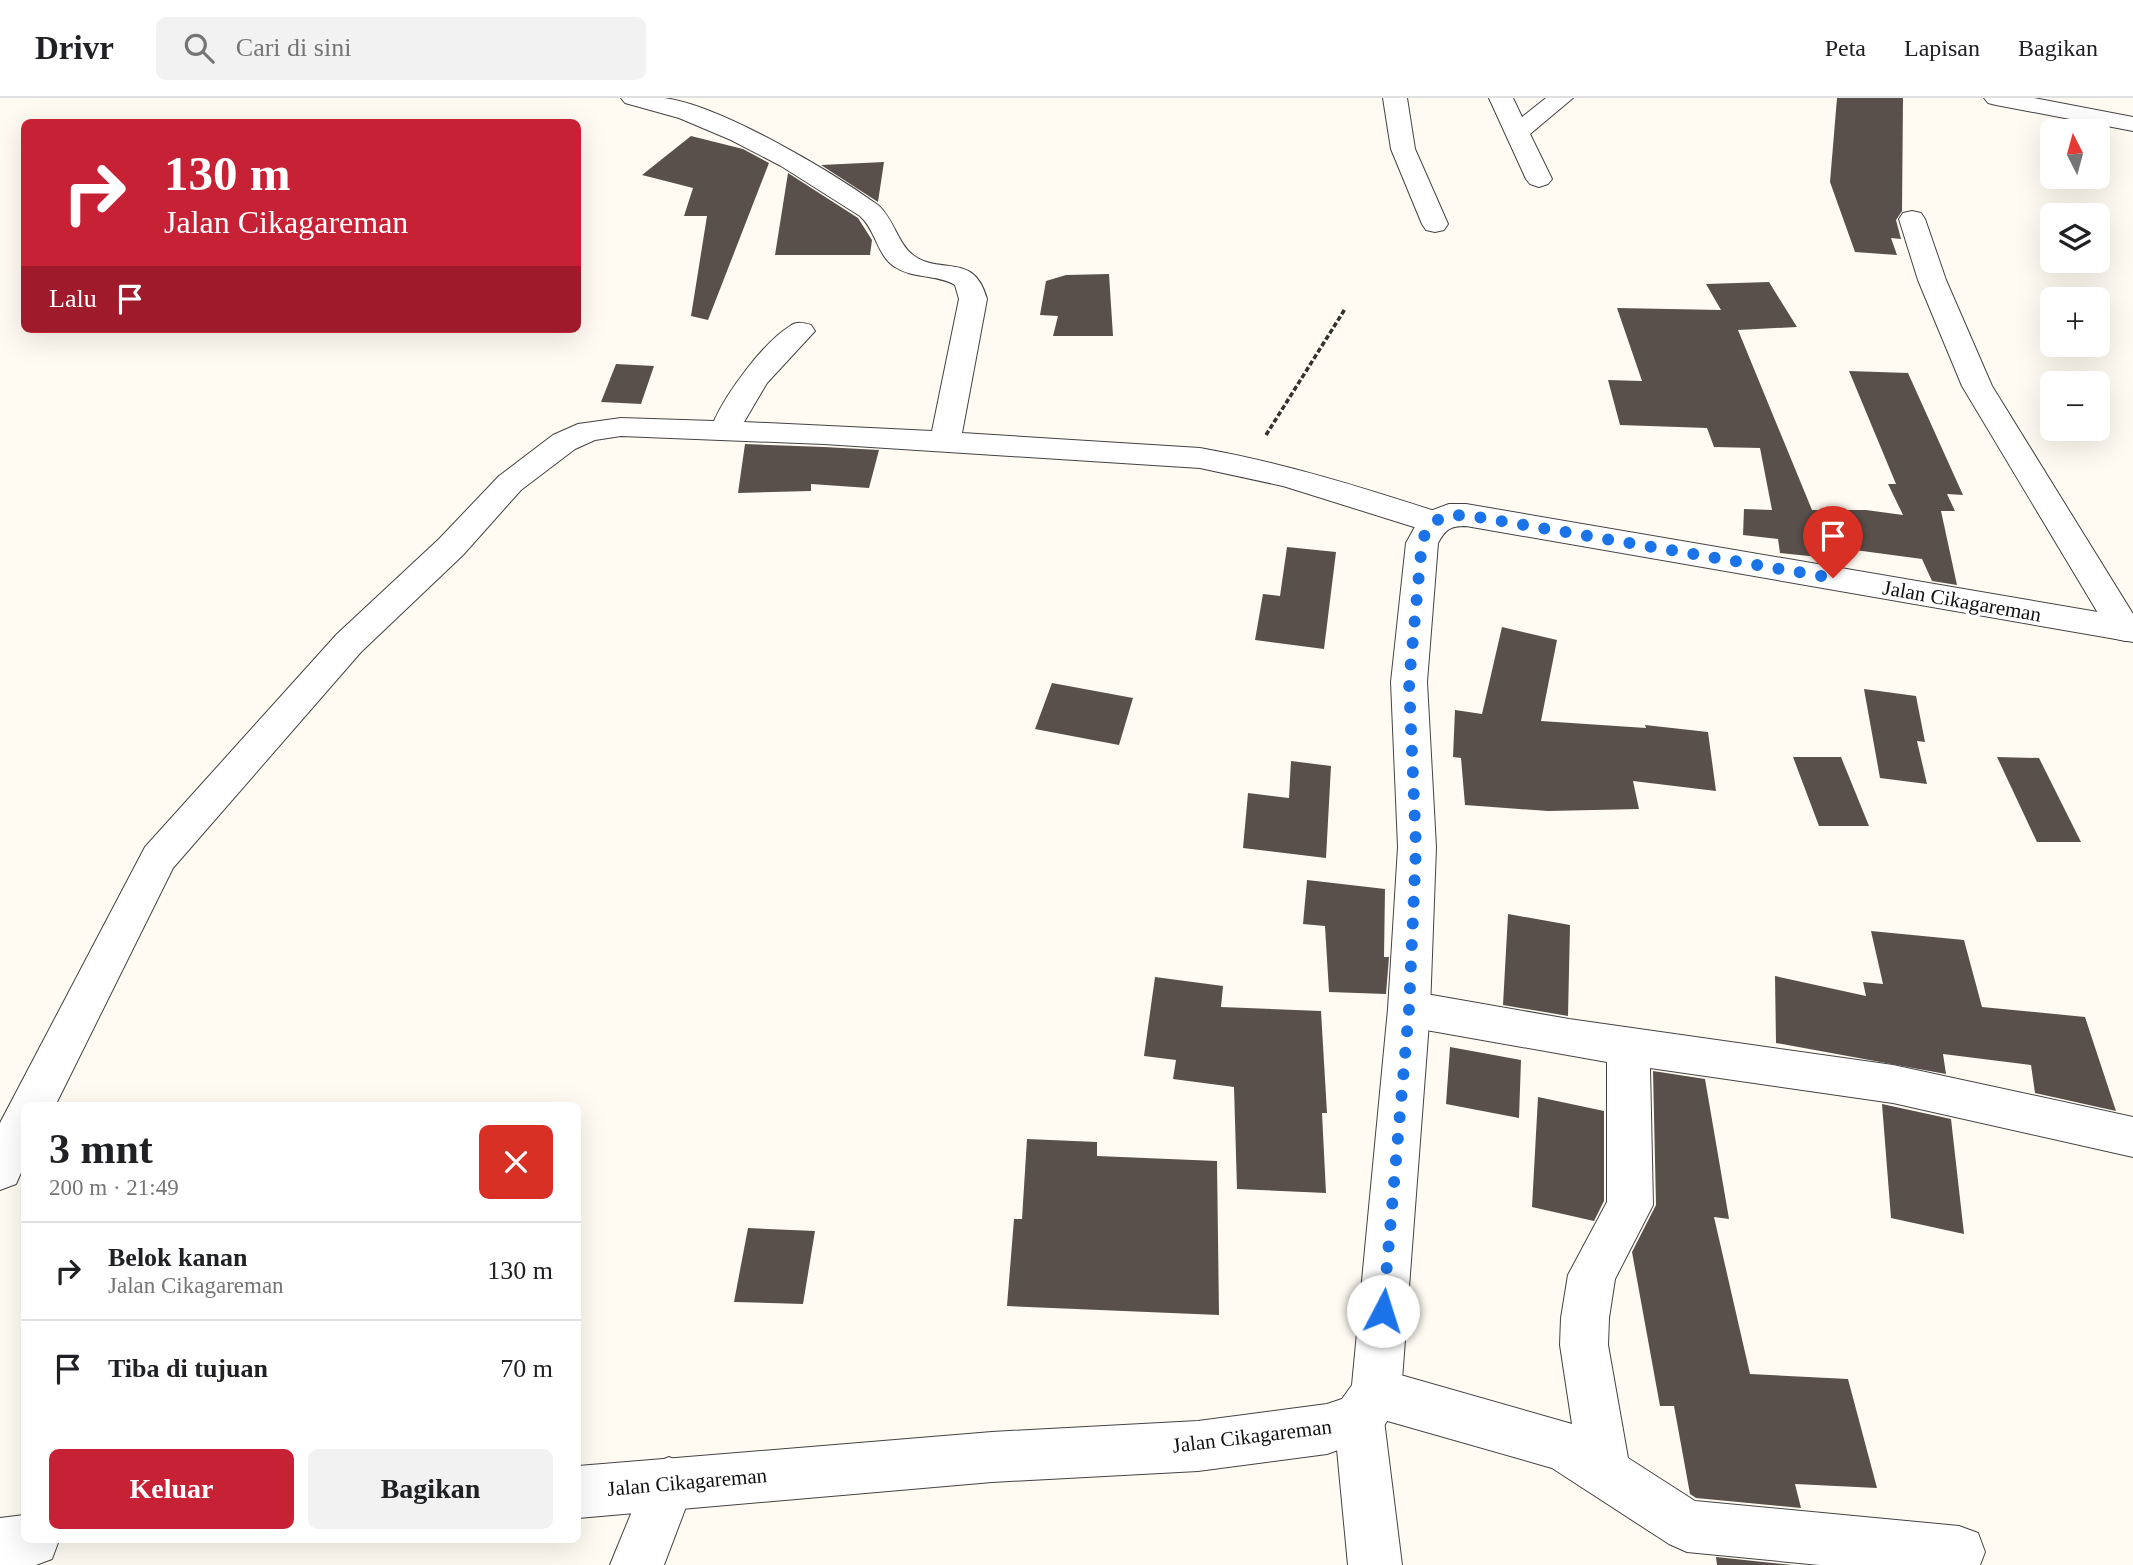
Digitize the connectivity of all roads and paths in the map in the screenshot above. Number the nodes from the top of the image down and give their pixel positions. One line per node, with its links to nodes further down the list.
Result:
1 (633, 98): 14 (street)
2 (1395, 98): 10 (street)
3 (1501, 98): 7 (street)
4 (1561, 98): 7 (street)
5 (1996, 98): 6 (street)
6 (2133, 124)
7 (1517, 133): 8 (street)
8 (1539, 179)
9 (1912, 219): 17 (street)
10 (1435, 224)
11 (1345, 309): 15 (path)
12 (801, 331): 13 (street)
13 (724, 432): 14 (street); 20 (street)
14 (944, 442): 15 (street)
15 (1247, 466): 16 (street)
16 (1433, 522): 17 (street, Jalan Cikagareman); 18 (street)
17 (2129, 629)
18 (1409, 1009): 19 (street); 24 (street)
19 (1628, 1046): 22 (street); 25 (street)
20 (34, 1102)
21 (21, 1127): 23 (street)
22 (2133, 1138)
23 (0, 1168)
24 (1367, 1406): 25 (street); 26 (street, Jalan Cikagareman); 32 (street)
25 (1605, 1473): 30 (street)
26 (669, 1483): 27 (street, Jalan Cikagareman); 31 (street)
27 (581, 1492)
28 (21, 1541): 29 (street)
29 (0, 1544)
30 (1959, 1552)
31 (637, 1565)
32 (1375, 1565)

